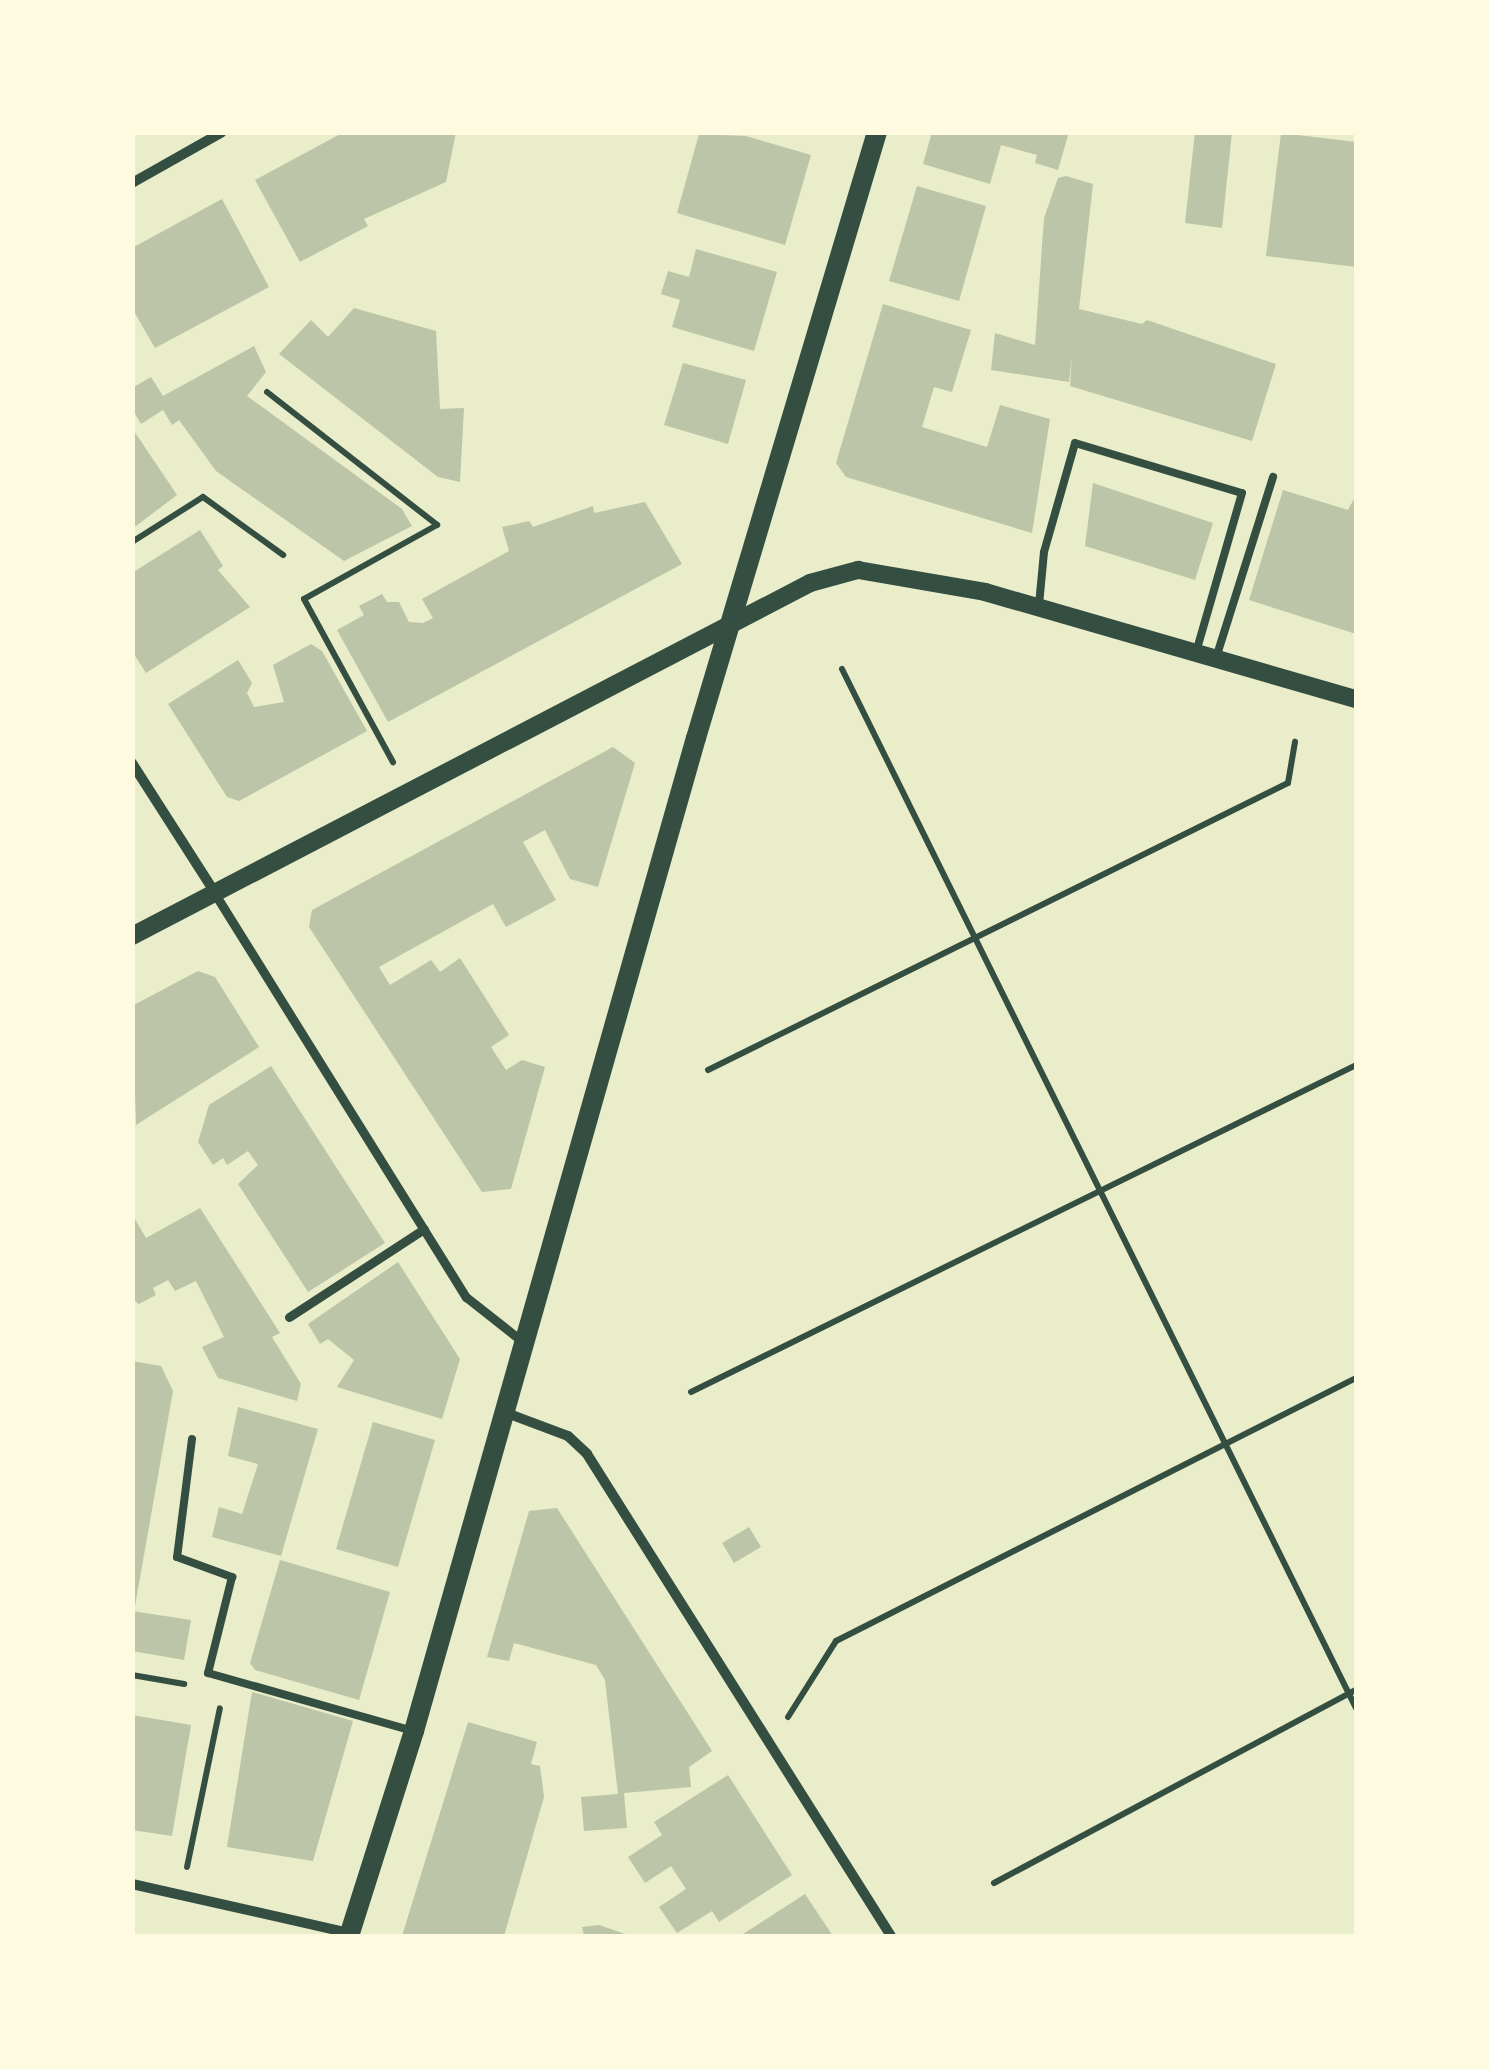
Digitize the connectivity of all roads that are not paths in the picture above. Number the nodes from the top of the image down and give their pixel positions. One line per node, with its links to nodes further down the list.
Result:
1 (222, 132): 3 (street)
2 (878, 132): 6 (main road)
3 (132, 184)
4 (1273, 478): 8 (lane)
5 (1038, 608): 6 (street); 7 (street); 7 (lane)
6 (730, 625): 11 (street); 15 (main road)
7 (1196, 652): 8 (street)
8 (1216, 658): 9 (street)
9 (1356, 699)
10 (132, 763): 11 (street)
11 (214, 892): 12 (street); 13 (street)
12 (132, 936)
13 (424, 1228): 14 (street); 15 (street)
14 (289, 1316)
15 (522, 1342): 16 (main road)
16 (502, 1412): 18 (main road); 21 (street)
17 (192, 1439): 18 (lane)
18 (414, 1731): 20 (main road)
19 (132, 1884): 20 (street)
20 (349, 1935)
21 (890, 1936)

